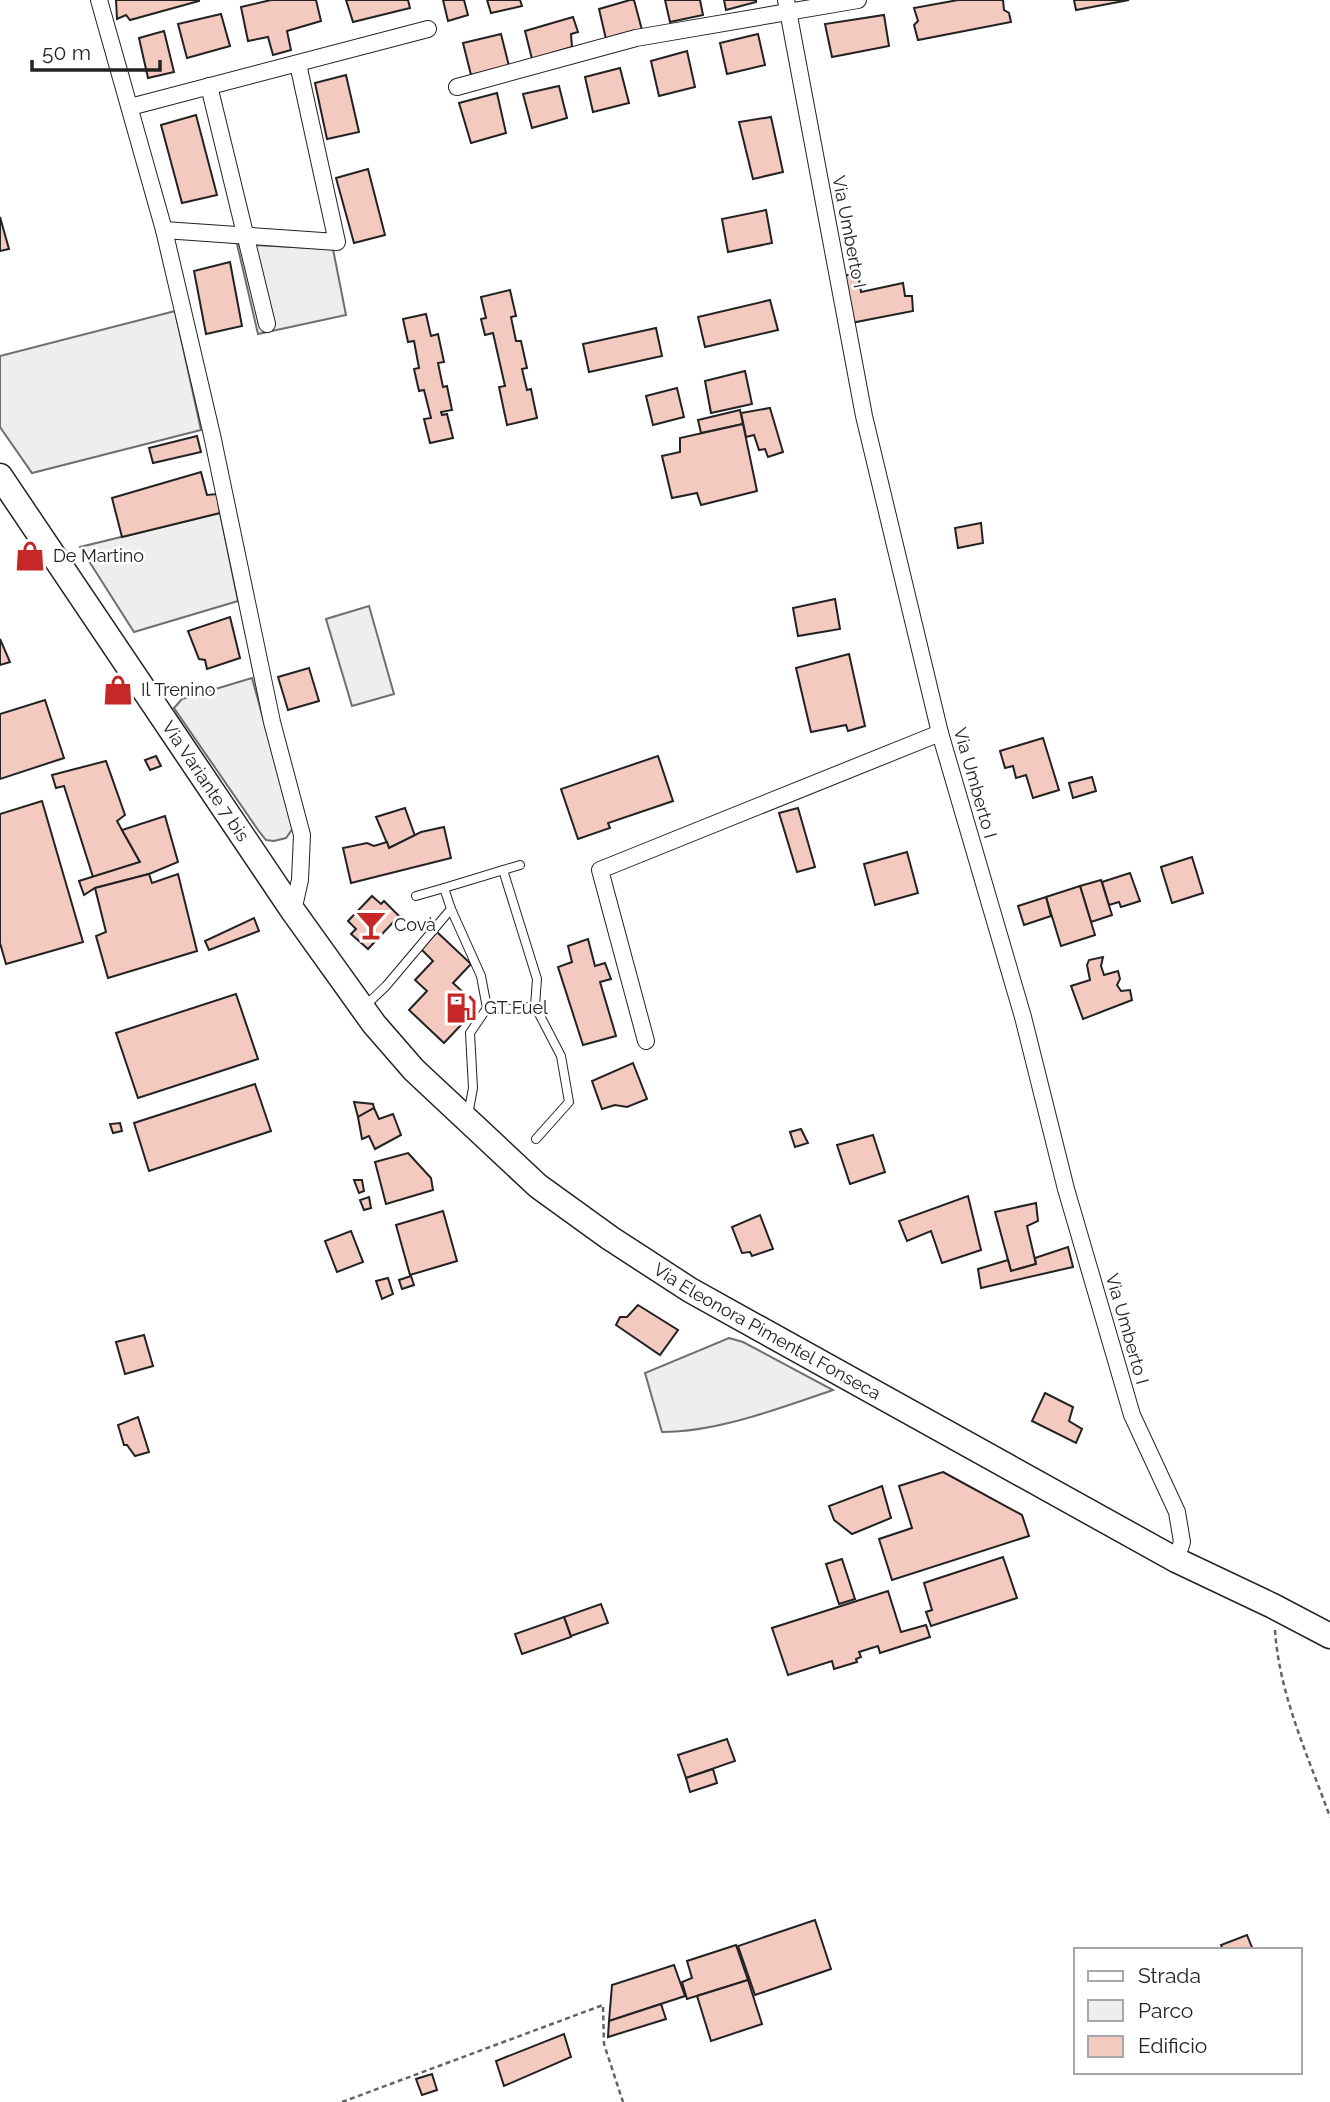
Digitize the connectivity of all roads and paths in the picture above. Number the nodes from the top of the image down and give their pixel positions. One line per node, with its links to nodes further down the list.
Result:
1 (99, 0): 8 (street)
2 (858, 0): 3 (street)
3 (787, 7): 7 (street); 13 (street, Via Umberto I)
4 (428, 30): 5 (street)
5 (298, 64): 6 (street); 10 (street)
6 (209, 86): 8 (street); 10 (street)
7 (457, 87)
8 (130, 107): 9 (street)
9 (164, 230): 10 (street); 19 (street)
10 (246, 237): 11 (street)
11 (267, 324)
12 (0, 476): 19 (main road, Via Variante 7 bis)
13 (940, 733): 23 (street); 26 (street, Via Umberto I)
14 (520, 865): 15 (lane)
15 (503, 870): 16 (lane); 20 (lane)
16 (444, 888): 17 (lane); 18 (lane)
17 (416, 896)
18 (451, 909): 21 (lane); 22 (lane)
19 (293, 911): 22 (main road, Via Eleonora Pimentel Fonseca)
20 (536, 1006): 21 (lane); 25 (lane)
21 (487, 1007): 24 (lane)
22 (363, 1008): 24 (main road, Via Eleonora Pimentel Fonseca)
23 (646, 1041)
24 (467, 1121): 26 (main road, Via Eleonora Pimentel Fonseca)
25 (536, 1139)
26 (1176, 1560): 27 (main road, Via Eleonora Pimentel Fonseca)
27 (1273, 1606): 28 (main road, Via Eleonora Pimentel Fonseca); 29 (path)
28 (1330, 1636)
29 (1330, 1817)
30 (342, 2102): 31 (path)
31 (623, 2102)

